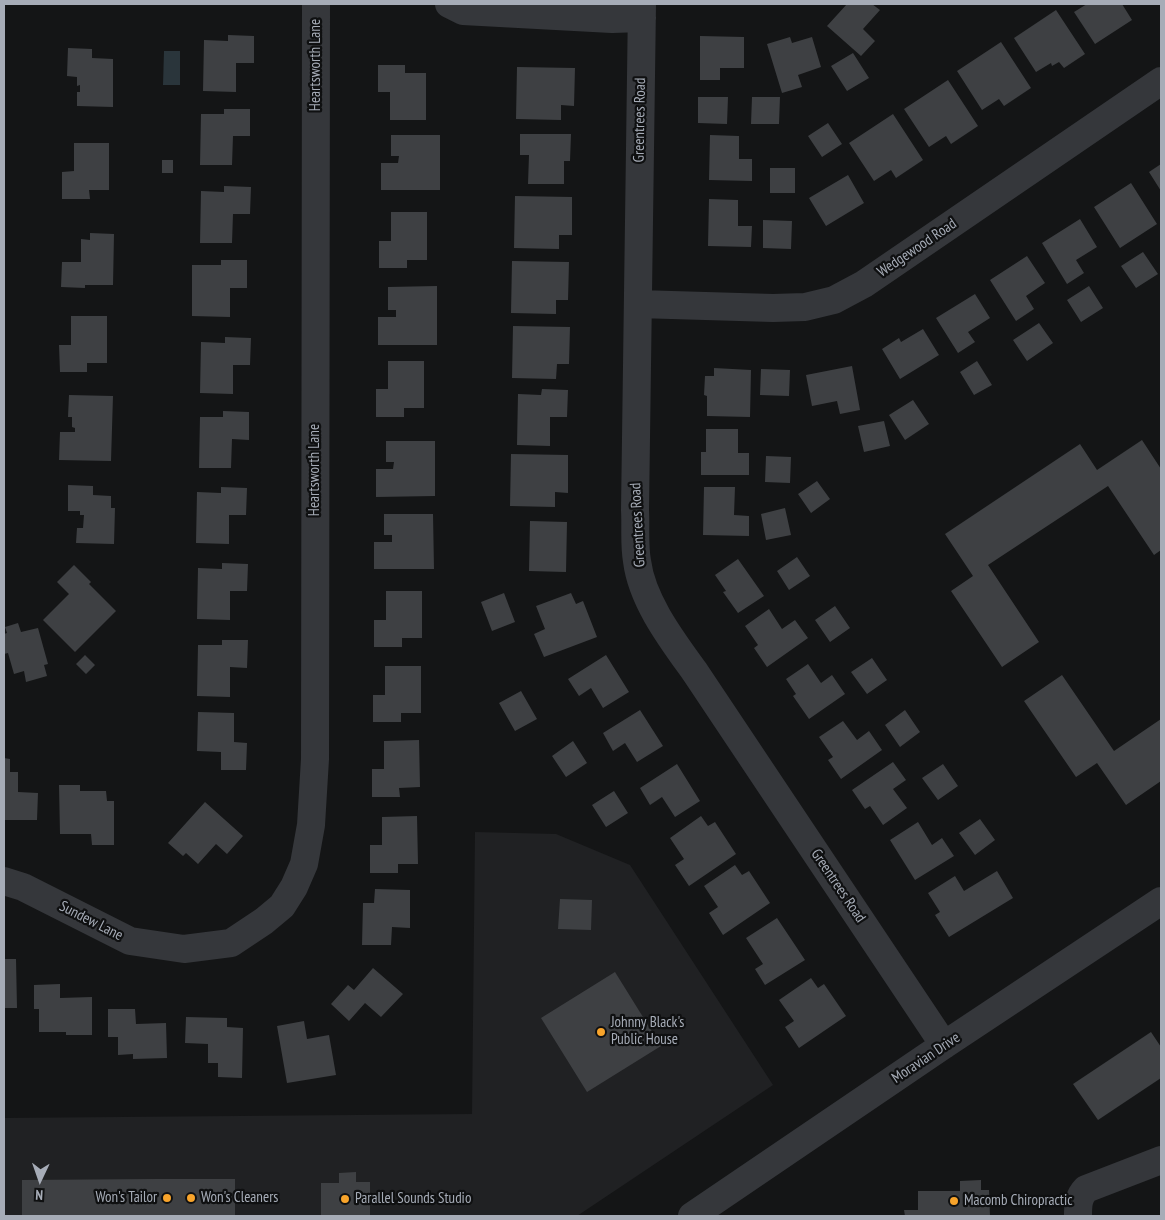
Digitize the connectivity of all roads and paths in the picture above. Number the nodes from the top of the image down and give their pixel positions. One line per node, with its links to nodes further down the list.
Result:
1 (316, 4): 8 (street, Heartsworth Lane)
2 (449, 4): 3 (street)
3 (642, 11): 5 (street, Greentrees Road)
4 (1161, 81): 5 (street, Wedgewood Road)
5 (638, 304): 9 (street, Greentrees Road)
6 (4, 881): 8 (street, Sundew Lane)
7 (1161, 901): 9 (street, Moravian Drive)
8 (264, 921)
9 (944, 1045): 11 (street, Moravian Drive)
10 (1161, 1160): 12 (street)
11 (692, 1216)
12 (1078, 1216)

